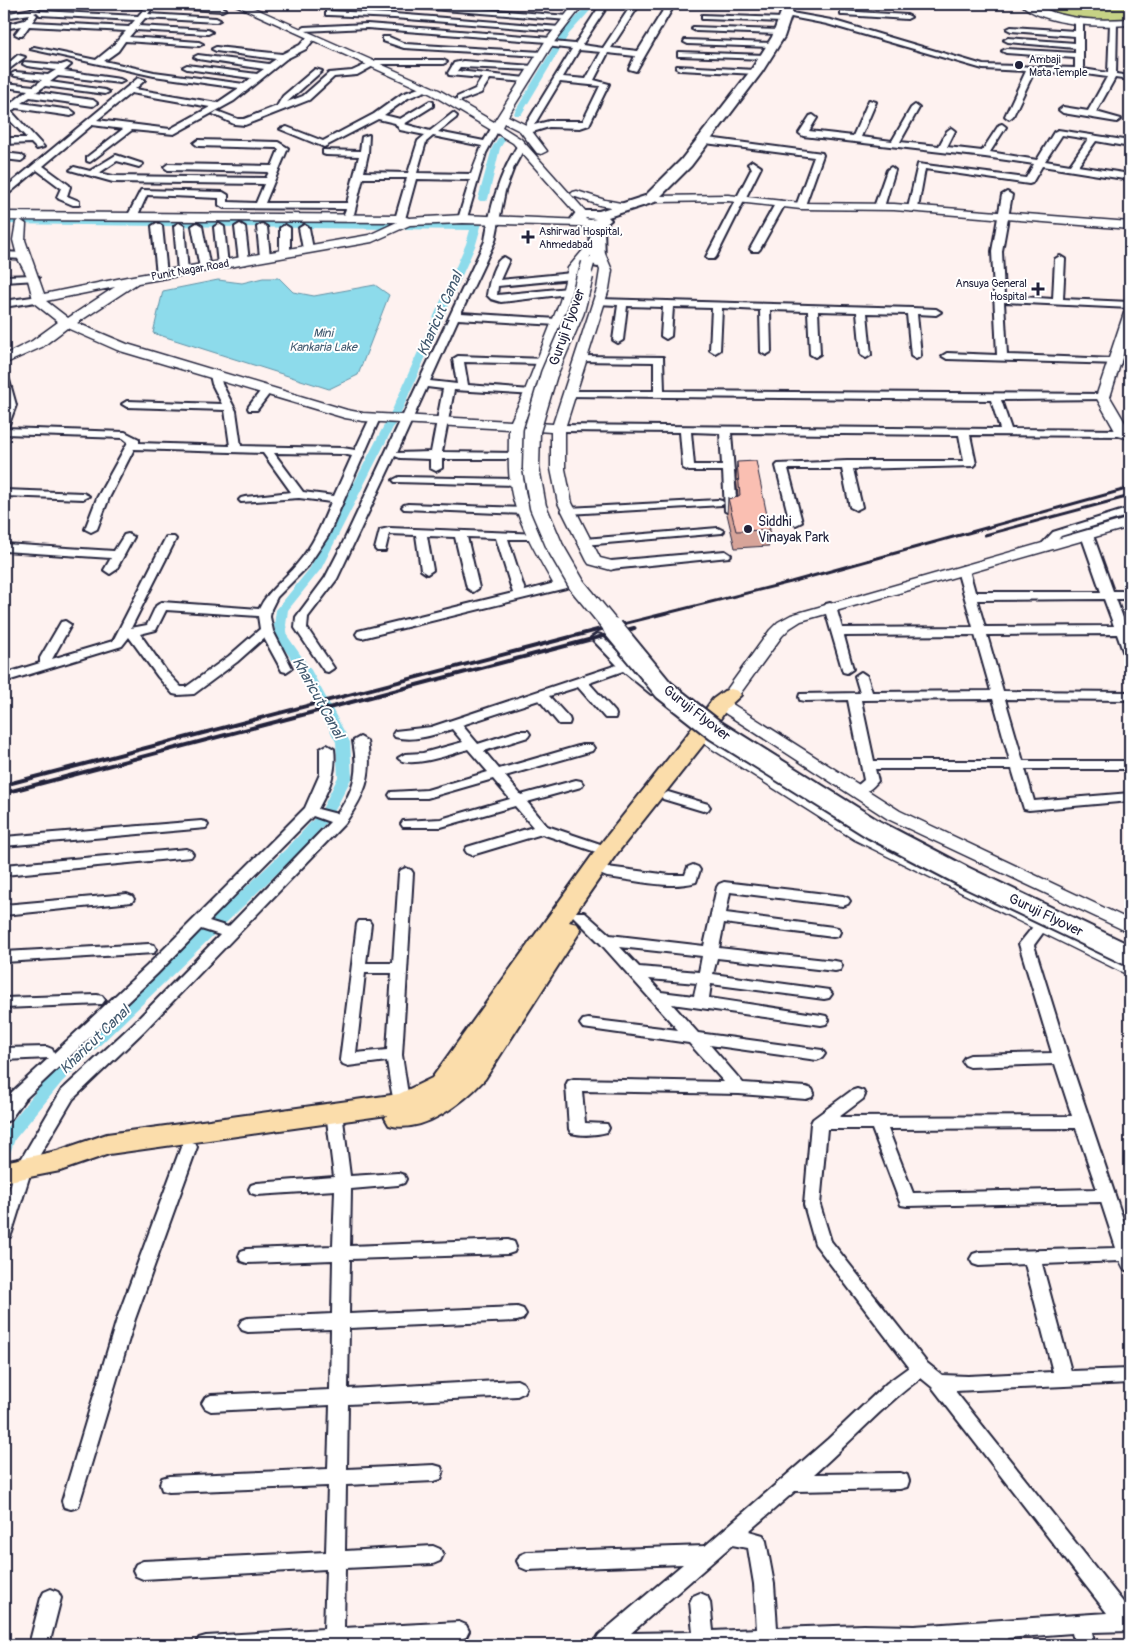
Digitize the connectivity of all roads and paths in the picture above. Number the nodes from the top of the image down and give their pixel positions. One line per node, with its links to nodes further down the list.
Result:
1 (112, 4): 22 (street)
2 (238, 4): 34 (street)
3 (248, 4): 28 (street)
4 (393, 4): 12 (street)
5 (546, 4): 11 (street)
6 (605, 4): 41 (street)
7 (636, 4): 45 (street)
8 (671, 4): 48 (street)
9 (851, 4): 18 (street)
10 (1026, 4): 24 (street)
11 (578, 5): 21 (street)
12 (433, 7): 20 (street); 21 (street)
13 (222, 9): 22 (street)
14 (329, 14): 20 (street)
15 (787, 15): 17 (street); 30 (street); 40 (main road); 64 (street); 118 (main road)
16 (4, 16): 19 (street)
17 (705, 16)
18 (908, 17)
19 (34, 18): 22 (street); 22 (street); 22 (street); 27 (street)
20 (428, 18): 29 (street)
21 (568, 18): 29 (street)
22 (140, 20): 23 (street); 32 (street); 39 (street); 55 (street)
23 (216, 20)
24 (1079, 21): 26 (street); 33 (street)
25 (1130, 22): 26 (street)
26 (1114, 23): 71 (street)
27 (4, 27)
28 (304, 29): 38 (street); 57 (street)
29 (560, 29): 38 (street)
30 (696, 29)
31 (1011, 29): 33 (street)
32 (208, 32)
33 (1079, 34): 42 (street)
34 (312, 36): 53 (street); 57 (street)
35 (386, 38): 47 (street)
36 (1008, 40): 42 (street)
37 (688, 42): 40 (street)
38 (551, 43): 41 (street); 47 (street)
39 (199, 44)
40 (773, 45): 54 (main road)
41 (574, 46): 45 (street); 75 (street)
42 (1079, 46): 50 (street)
43 (34, 49): 55 (street)
44 (216, 49): 53 (street)
45 (606, 50): 48 (street); 79 (street)
46 (1006, 51): 50 (street)
47 (542, 54): 61 (street)
48 (640, 54): 63 (street)
49 (681, 54): 54 (street)
50 (1079, 56): 67 (street)
51 (21, 57): 65 (street)
52 (198, 57): 60 (street)
53 (283, 57): 60 (street)
54 (765, 57): 68 (main road)
55 (98, 62): 81 (street)
56 (443, 62): 57 (street)
57 (376, 63): 82 (street); 86 (street); 93 (street)
58 (27, 64): 70 (street)
59 (188, 67): 72 (street)
60 (270, 67): 72 (street)
61 (533, 68): 73 (street); 77 (street)
62 (680, 68): 68 (street)
63 (632, 69)
64 (1031, 69): 67 (street); 100 (street)
65 (4, 71)
66 (318, 71): 93 (street)
67 (1079, 71): 71 (street)
68 (756, 72): 156 (main road)
69 (15, 74): 70 (street)
70 (56, 74): 78 (street); 84 (street); 85 (street)
71 (1112, 76): 74 (street); 97 (street)
72 (259, 77): 81 (street)
73 (487, 77): 77 (street); 86 (street)
74 (1130, 78)
75 (557, 79): 79 (street); 112 (street)
76 (141, 80): 83 (street)
77 (526, 80): 105 (street)
78 (120, 81)
79 (589, 82): 112 (street)
80 (4, 85): 84 (street)
81 (247, 87): 94 (street)
82 (425, 88): 98 (street); 105 (street)
83 (129, 90): 94 (street); 103 (street)
84 (32, 92): 88 (street); 90 (street)
85 (104, 92)
86 (460, 99): 105 (street)
87 (872, 102): 116 (street)
88 (93, 103)
89 (430, 104): 104 (street)
90 (15, 105): 91 (street); 96 (street)
91 (4, 108): 117 (street)
92 (915, 108): 121 (street)
93 (279, 109): 94 (street)
94 (217, 110): 110 (street)
95 (1063, 110): 97 (street)
96 (71, 113)
97 (1091, 114): 102 (street)
98 (377, 116): 104 (street); 108 (street)
99 (453, 116): 111 (street)
100 (1009, 116)
101 (813, 118): 116 (street)
102 (1117, 119)
103 (89, 122): 106 (street); 133 (street)
104 (402, 122): 111 (street)
105 (499, 124): 112 (street); 120 (street)
106 (130, 127): 110 (street); 129 (street)
107 (1002, 127): 126 (street)
108 (284, 129)
109 (951, 131): 123 (street)
110 (171, 132): 113 (street)
111 (432, 133): 120 (street); 141 (street)
112 (526, 135): 146 (street); 162 (street); 177 (street)
113 (187, 136)
114 (366, 136): 125 (street)
115 (1094, 137): 122 (street); 130 (street); 135 (street)
116 (856, 139): 121 (street)
117 (4, 141)
118 (708, 141): 148 (main road); 154 (street)
119 (198, 143): 136 (street)
120 (487, 144): 142 (street)
121 (894, 144): 123 (street)
122 (1130, 144)
123 (942, 149): 126 (street)
124 (326, 152): 125 (street)
125 (364, 154): 140 (street)
126 (986, 154): 130 (street)
127 (4, 156): 128 (street)
128 (21, 158)
129 (90, 159)
130 (1039, 163): 135 (street); 157 (street)
131 (139, 164): 139 (street)
132 (752, 164): 149 (street)
133 (36, 165): 145 (street); 150 (street)
134 (168, 167): 136 (street)
135 (1072, 168): 143 (street)
136 (275, 169): 144 (street)
137 (74, 170): 139 (street)
138 (891, 170): 155 (street)
139 (92, 174): 144 (street)
140 (359, 175): 141 (street); 153 (street)
141 (412, 177): 142 (street); 167 (street)
142 (475, 177): 161 (street)
143 (1130, 177)
144 (269, 181): 152 (street)
145 (4, 193)
146 (577, 194): 156 (street); 177 (street)
147 (1007, 195): 159 (street)
148 (656, 199): 149 (street); 156 (main road)
149 (740, 199): 151 (street); 184 (street)
150 (76, 203)
151 (780, 204): 154 (street); 179 (street)
152 (259, 205): 153 (street); 160 (street)
153 (351, 206): 163 (street)
154 (801, 206): 155 (street)
155 (879, 207): 157 (street)
156 (632, 208): 177 (main road); 177 (main road)
157 (913, 208): 159 (street)
158 (4, 216): 160 (street)
159 (1003, 216): 171 (street); 199 (street)
160 (132, 217): 163 (street)
161 (463, 219): 162 (street); 167 (street)
162 (492, 219): 164 (street); 212 (street)
163 (348, 220): 167 (street)
164 (557, 221): 177 (main road)
165 (4, 224): 166 (street)
166 (20, 224): 168 (street); 182 (street)
167 (402, 224): 176 (street); 178 (street, Punit Nagar Road)
168 (157, 226): 169 (street); 191 (street)
169 (179, 226): 170 (street); 190 (street)
170 (197, 226): 172 (street); 189 (street)
171 (1130, 226)
172 (219, 227): 173 (street); 188 (street)
173 (240, 227): 174 (street); 187 (street)
174 (262, 227): 175 (street); 183 (street)
175 (284, 228): 176 (street); 180 (street)
176 (304, 228): 178 (street)
177 (592, 232): 192 (street); 201 (street); 379 (main road, Guruji Flyover); 382 (main road, Guruji Flyover, bridge)
178 (308, 249): 180 (street, Punit Nagar Road)
179 (755, 249)
180 (285, 254): 183 (street, Punit Nagar Road)
181 (4, 255): 182 (street)
182 (23, 256): 193 (street)
183 (265, 257): 187 (street, Punit Nagar Road)
184 (711, 257)
185 (1060, 259): 200 (street)
186 (504, 260): 196 (street)
187 (244, 261): 188 (street, Punit Nagar Road)
188 (222, 264): 189 (street, Punit Nagar Road)
189 (205, 268): 190 (street, Punit Nagar Road)
190 (183, 272): 191 (street, Punit Nagar Road)
191 (162, 275): 195 (street, Punit Nagar Road)
192 (572, 276): 196 (street); 197 (street)
193 (34, 278): 194 (street); 198 (street)
194 (4, 279)
195 (134, 280): 198 (street); 215 (street, Punit Nagar Road)
196 (494, 283): 197 (street)
197 (568, 291): 214 (street)
198 (39, 299): 203 (street); 215 (street)
199 (998, 299): 200 (street); 225 (street)
200 (1058, 301): 206 (street)
201 (600, 302): 202 (street); 227 (street)
202 (623, 302): 204 (street); 217 (street)
203 (4, 304)
204 (668, 304): 205 (street); 216 (street)
205 (717, 305): 207 (street); 218 (street)
206 (1130, 305)
207 (765, 307): 208 (street); 219 (street)
208 (813, 308): 209 (street); 220 (street)
209 (862, 310): 210 (street); 221 (street)
210 (912, 311): 211 (street); 222 (street)
211 (936, 312)
212 (455, 316): 214 (street); 224 (street)
213 (1129, 320): 230 (street)
214 (557, 322): 229 (street)
215 (67, 323): 228 (street, Punit Nagar Road); 231 (street)
216 (666, 336)
217 (618, 340)
218 (715, 350)
219 (766, 352)
220 (815, 354)
221 (866, 355)
222 (916, 356)
223 (947, 356): 225 (street)
224 (436, 357): 226 (street); 233 (street)
225 (1002, 357): 230 (street)
226 (458, 359): 229 (street); 235 (street)
227 (581, 359): 238 (street); 239 (street)
228 (4, 360)
229 (542, 361): 237 (street)
230 (1116, 362): 241 (street)
231 (215, 375): 236 (street); 243 (street)
232 (4, 380): 248 (street)
233 (423, 384): 234 (street); 246 (street)
234 (449, 386): 235 (street); 247 (street)
235 (463, 388): 237 (street)
236 (266, 391): 244 (street); 245 (street)
237 (531, 393): 249 (street)
238 (569, 394): 239 (street); 250 (street)
239 (659, 394): 240 (street)
240 (995, 397): 241 (street); 255 (street)
241 (1103, 397): 256 (street)
242 (127, 404): 243 (street)
243 (229, 407): 258 (street)
244 (253, 408)
245 (378, 418): 246 (street); 260 (street)
246 (404, 420): 247 (street); 322 (street)
247 (442, 421): 249 (street); 262 (street)
248 (4, 424)
249 (516, 424): 250 (street); 263 (street)
250 (558, 428): 252 (street); 279 (street)
251 (4, 430): 257 (street)
252 (686, 430): 253 (street); 266 (street)
253 (725, 430): 254 (street); 266 (street)
254 (964, 432): 255 (street); 264 (street)
255 (1007, 432): 256 (street)
256 (1127, 434)
257 (130, 446): 258 (street); 283 (street)
258 (236, 449): 259 (street)
259 (266, 450): 260 (street); 270 (street)
260 (359, 454): 272 (street)
261 (400, 455): 262 (street)
262 (436, 456): 263 (street); 265 (street)
263 (517, 456): 268 (street)
264 (847, 464): 276 (street); 281 (street)
265 (436, 468)
266 (728, 468): 277 (street)
267 (399, 480): 268 (street)
268 (518, 482): 278 (street)
269 (4, 494): 271 (street)
270 (300, 495): 272 (street); 273 (street)
271 (83, 496)
272 (338, 499): 309 (street)
273 (245, 500)
274 (718, 503): 279 (street)
275 (408, 507): 278 (street)
276 (856, 507)
277 (731, 510)
278 (525, 511): 289 (street)
279 (568, 512): 292 (street)
280 (1130, 512): 294 (street)
281 (796, 522)
282 (1130, 522): 288 (street)
283 (91, 529)
284 (718, 531): 292 (street)
285 (421, 532): 286 (street); 295 (street); 300 (street)
286 (460, 533): 287 (street); 303 (street)
287 (501, 535): 289 (street); 304 (street)
288 (1087, 535): 294 (street); 307 (street)
289 (536, 536): 302 (street)
290 (128, 537): 296 (street)
291 (170, 538): 315 (street)
292 (584, 542): 298 (street)
293 (4, 548): 296 (street)
294 (1044, 548): 301 (street)
295 (381, 549)
296 (119, 555): 299 (street)
297 (725, 555): 298 (street)
298 (611, 565)
299 (110, 570)
300 (427, 570)
301 (963, 570): 306 (street); 308 (street)
302 (562, 585): 304 (street)
303 (473, 588)
304 (520, 595): 316 (street)
305 (1130, 595): 307 (street)
306 (971, 596): 307 (street); 312 (street)
307 (1109, 596): 313 (street)
308 (830, 607): 314 (street); 332 (street)
309 (265, 613): 311 (street); 315 (street)
310 (65, 626): 319 (street)
311 (267, 629): 315 (street); 321 (street)
312 (980, 630): 313 (street); 314 (street); 327 (street)
313 (1126, 630): 318 (street)
314 (837, 632): 323 (street)
315 (127, 633): 319 (street)
316 (362, 634)
317 (598, 638): 320 (street)
318 (1130, 654)
319 (46, 665): 325 (street)
320 (625, 666): 326 (street); 338 (street)
321 (286, 668)
322 (328, 668)
323 (846, 670)
324 (861, 676): 329 (street)
325 (4, 678)
326 (581, 682): 328 (street); 333 (street)
327 (998, 695): 329 (street); 330 (street); 346 (street)
328 (542, 696): 334 (street); 335 (street)
329 (861, 696): 331 (street); 345 (street)
330 (1130, 696)
331 (805, 697)
332 (727, 702): 338 (main road); 349 (street)
333 (610, 715)
334 (564, 721)
335 (454, 723): 336 (street); 340 (street)
336 (400, 734)
337 (523, 734): 340 (street)
338 (706, 736): 351 (main road); 363 (main road); 374 (street)
339 (360, 741): 356 (street)
340 (474, 747): 343 (street); 347 (street)
341 (587, 748): 347 (street)
342 (327, 749): 355 (street)
343 (405, 758)
344 (1130, 765): 346 (street)
345 (868, 766): 346 (street); 349 (street)
346 (1018, 766): 352 (street)
347 (497, 774): 350 (street); 353 (street)
348 (576, 784): 353 (street)
349 (858, 791): 375 (street)
350 (396, 795)
351 (668, 796): 354 (street); 363 (main road)
352 (1130, 797)
353 (520, 802): 358 (street); 359 (street)
354 (703, 807)
355 (312, 811): 356 (street); 372 (street)
356 (339, 820): 377 (street)
357 (201, 824): 360 (street)
358 (408, 824)
359 (542, 830): 361 (street); 363 (street)
360 (4, 842)
361 (472, 850)
362 (186, 854): 364 (street)
363 (607, 862): 365 (street); 370 (main road); 407 (main road)
364 (4, 870)
365 (693, 870)
366 (406, 874): 386 (street)
367 (127, 899): 369 (street)
368 (843, 901): 371 (street)
369 (4, 910)
370 (579, 915): 378 (street); 407 (main road)
371 (718, 917): 376 (street); 381 (street)
372 (198, 923): 377 (street); 408 (street)
373 (364, 924): 385 (street)
374 (1041, 926): 387 (street); 402 (street)
375 (1130, 927)
376 (833, 932)
377 (230, 933): 416 (street)
378 (606, 940): 381 (street); 388 (street)
379 (1130, 944)
380 (149, 949): 383 (street)
381 (711, 952): 384 (street); 389 (street)
382 (1130, 956)
383 (4, 957)
384 (834, 966)
385 (358, 968): 386 (street); 401 (street)
386 (400, 968): 401 (street)
387 (1130, 970)
388 (633, 972): 389 (street); 391 (street)
389 (705, 978): 390 (street); 393 (street)
390 (824, 994)
391 (655, 996): 393 (street); 397 (street)
392 (97, 1000): 394 (street)
393 (701, 1002): 395 (street)
394 (4, 1003)
395 (822, 1020)
396 (588, 1024): 397 (street)
397 (694, 1036): 400 (street); 404 (street)
398 (47, 1053): 399 (street)
399 (4, 1054)
400 (817, 1054)
401 (394, 1055): 407 (street)
402 (1061, 1058): 403 (street); 411 (street)
403 (970, 1061)
404 (739, 1088): 405 (street); 413 (street)
405 (806, 1093)
406 (858, 1095): 412 (street)
407 (406, 1110): 409 (main road)
408 (4, 1114)
409 (335, 1119): 414 (main road); 415 (main road); 418 (street)
410 (877, 1122): 411 (street); 412 (street); 420 (street)
411 (1084, 1122): 420 (street)
412 (819, 1123): 431 (street)
413 (601, 1128)
414 (188, 1147): 415 (main road); 443 (street)
415 (60, 1161): 416 (main road)
416 (14, 1170): 421 (street)
417 (398, 1179): 418 (street)
418 (343, 1182): 419 (street); 423 (street)
419 (257, 1189)
420 (1108, 1195): 427 (street)
421 (4, 1232)
422 (508, 1246): 423 (street)
423 (341, 1252): 424 (street); 429 (street)
424 (247, 1256)
425 (1032, 1257): 426 (street); 427 (street); 433 (street)
426 (979, 1259)
427 (1129, 1259)
428 (516, 1314): 429 (street)
429 (340, 1322): 430 (street); 436 (street)
430 (248, 1325)
431 (921, 1368): 434 (street); 441 (street)
432 (1130, 1376): 433 (street)
433 (1064, 1379): 434 (street)
434 (938, 1382): 452 (street)
435 (517, 1388): 436 (street)
436 (339, 1397): 437 (street); 439 (street)
437 (211, 1403)
438 (434, 1473): 439 (street)
439 (337, 1478): 442 (street); 447 (street)
440 (900, 1481): 441 (street)
441 (790, 1483): 444 (street)
442 (169, 1484)
443 (71, 1501)
444 (728, 1536): 445 (street); 459 (street)
445 (708, 1554): 448 (street); 461 (street)
446 (433, 1555): 447 (street)
447 (335, 1560): 449 (street); 455 (street)
448 (527, 1561)
449 (144, 1570)
450 (51, 1598): 462 (street)
451 (700, 1602): 460 (street)
452 (1128, 1622): 453 (street)
453 (1080, 1623): 456 (street); 465 (street)
454 (459, 1631): 455 (street)
455 (334, 1637): 464 (street)
456 (998, 1638): 458 (street)
457 (823, 1640): 458 (street); 459 (street)
458 (914, 1640)
459 (762, 1641): 460 (street)
460 (692, 1643): 461 (street)
461 (611, 1644)
462 (39, 1645)
463 (206, 1645): 464 (street)
464 (213, 1645)
465 (1085, 1645)

